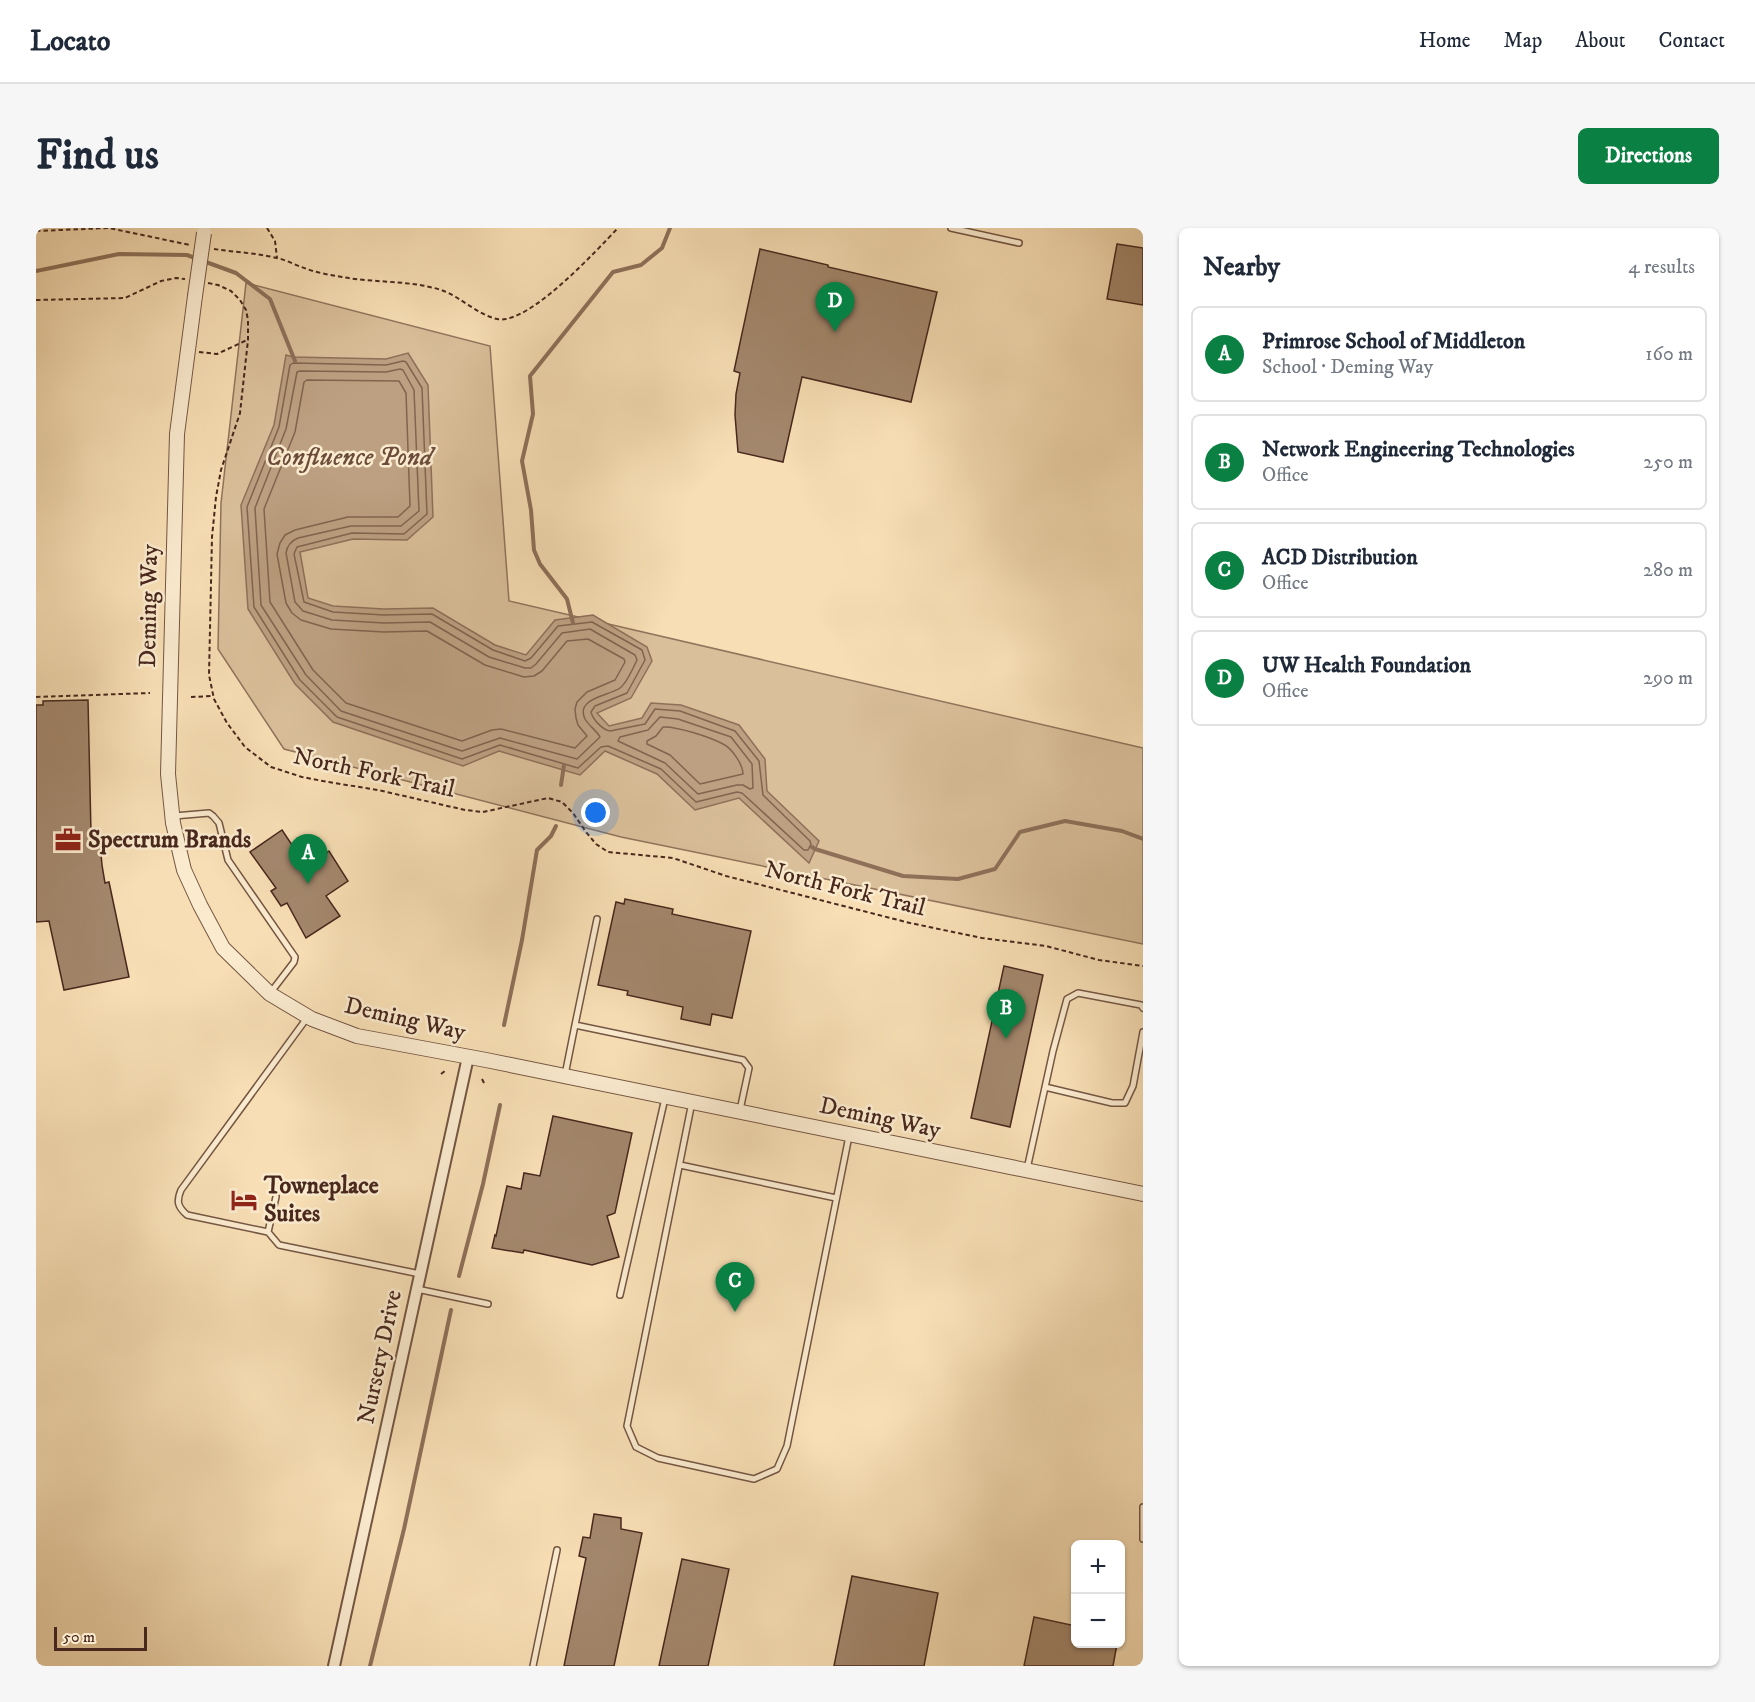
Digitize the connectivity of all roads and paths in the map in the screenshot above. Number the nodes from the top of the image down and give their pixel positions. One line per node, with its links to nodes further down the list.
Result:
1 (109, 228): 6 (path); 8 (path)
2 (267, 228): 10 (path)
3 (618, 228): 10 (path)
4 (951, 228): 7 (lane)
5 (204, 230): 15 (street, Deming Way, bridge)
6 (36, 231)
7 (1019, 243)
8 (194, 246)
9 (206, 248): 10 (path)
10 (277, 258)
11 (186, 279): 13 (path)
12 (208, 283): 14 (path, North Fork Trail)
13 (36, 300)
14 (248, 340): 15 (path); 18 (path, North Fork Trail)
15 (188, 350): 20 (street, Deming Way)
16 (150, 693): 17 (path)
17 (36, 696)
18 (213, 696): 19 (path); 22 (path, North Fork Trail)
19 (191, 697)
20 (172, 816): 23 (street, Deming Way); 23 (lane)
21 (597, 919): 26 (lane)
22 (1143, 966)
23 (270, 994): 25 (street, Deming Way)
24 (1143, 1008): 34 (lane)
25 (308, 1017): 28 (street, Deming Way); 44 (lane)
26 (575, 1025): 31 (lane); 37 (lane)
27 (1143, 1032): 34 (lane)
28 (468, 1057): 31 (street, Deming Way); 45 (street, Nursery Drive)
29 (445, 1071): 30 (path)
30 (441, 1074)
31 (565, 1076): 35 (street, Deming Way)
32 (482, 1079): 33 (path)
33 (484, 1083)
34 (1045, 1087): 40 (lane)
35 (666, 1097): 36 (street, Deming Way); 47 (lane)
36 (692, 1102): 37 (street, Deming Way); 39 (lane)
37 (740, 1112): 38 (street, Deming Way)
38 (849, 1134): 40 (street, Deming Way); 43 (lane)
39 (680, 1165): 43 (lane); 43 (lane)
40 (1027, 1171): 41 (street, Deming Way)
41 (1143, 1194)
42 (276, 1197): 44 (lane)
43 (836, 1198)
44 (268, 1232): 45 (lane)
45 (420, 1274): 46 (street, Nursery Drive)
46 (417, 1289): 48 (lane); 52 (street, Nursery Drive)
47 (620, 1295)
48 (488, 1304)
49 (1143, 1507): 50 (lane)
50 (1143, 1539)
51 (557, 1550): 53 (lane)
52 (334, 1666)
53 (533, 1666)

